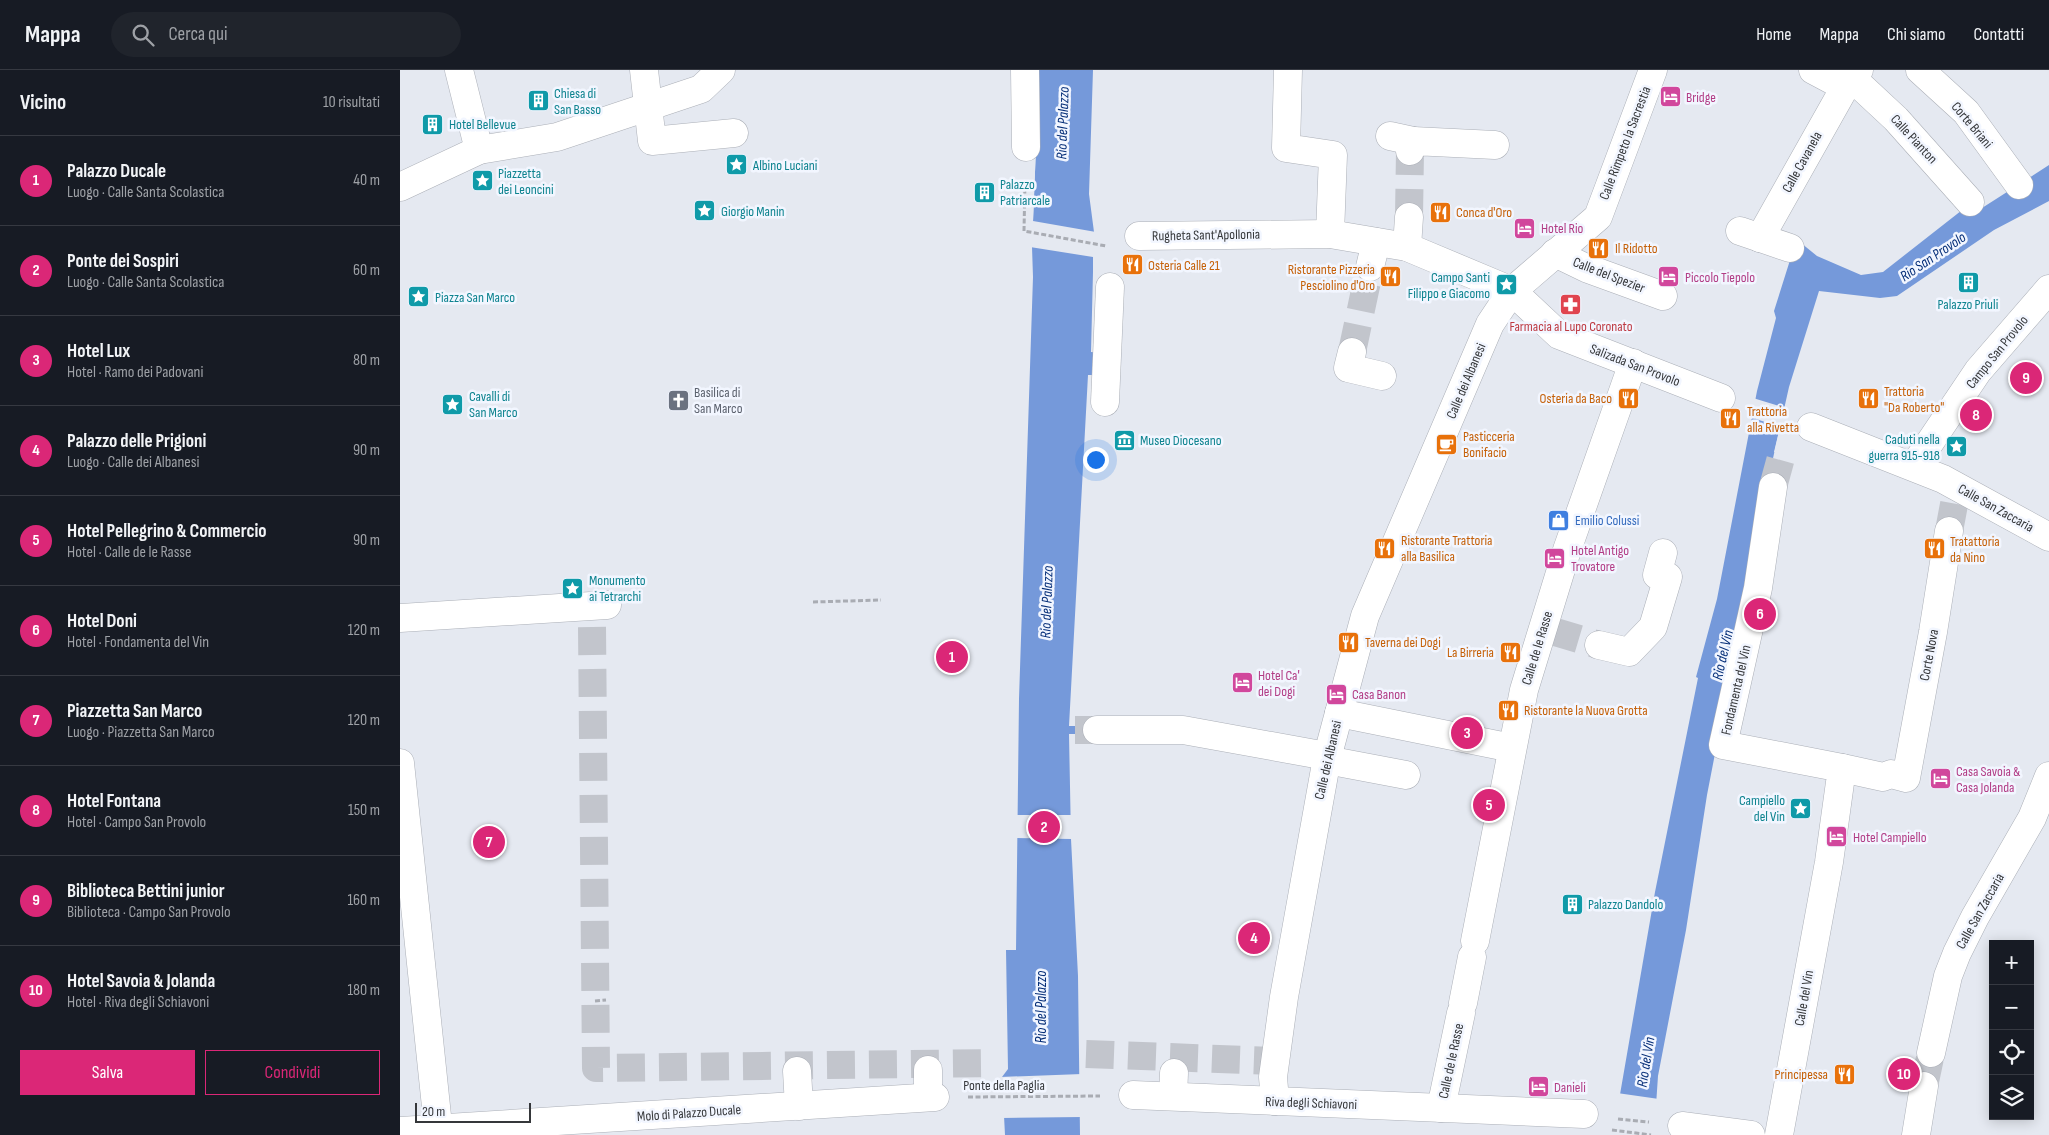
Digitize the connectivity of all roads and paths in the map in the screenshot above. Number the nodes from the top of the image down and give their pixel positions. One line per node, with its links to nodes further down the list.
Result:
1 (460, 70): 15 (street)
2 (644, 70): 10 (street)
3 (721, 70): 10 (street)
4 (1025, 70): 14 (street)
5 (1288, 70): 21 (street)
6 (1813, 70): 9 (street, Calle Pianton)
7 (1920, 70): 16 (street, Corte Briani)
8 (1645, 72): 26 (street, Calle Rimpeto la Sacrestia)
9 (1852, 79): 19 (street, Calle Pianton); 25 (street, Calle Cavanela)
10 (650, 106): 11 (street); 15 (street)
11 (734, 133)
12 (1404, 143): 13 (street)
13 (1495, 145)
14 (1026, 147)
15 (479, 150): 17 (street)
16 (2019, 184)
17 (400, 187)
18 (1025, 187): 23 (path)
19 (1970, 202)
20 (1409, 218): 24 (street)
21 (1330, 234): 22 (street, Rugheta Sant'Apollonia); 24 (street)
22 (1139, 236)
23 (1112, 246)
24 (1407, 247): 29 (street)
25 (1790, 248)
26 (1555, 253): 29 (street); 30 (street, Calle del Spezier)
27 (1110, 287): 34 (street)
28 (2049, 290): 38 (street, Campo San Provolo)
29 (1512, 291): 32 (street, Salizada San Provolo); 48 (street, Calle dei Albanesi)
30 (1663, 296)
31 (1352, 352): 33 (street)
32 (1633, 363): 35 (street, Salizada San Provolo); 50 (street, Calle de le Rasse)
33 (1382, 376)
34 (1105, 402)
35 (1730, 404): 36 (path)
36 (1776, 416)
37 (1811, 427): 38 (street)
38 (1914, 466): 41 (street, Calle San Zaccaria)
39 (1774, 487): 53 (street, Fondamenta del Vin)
40 (1949, 531): 53 (street, Corte Nova)
41 (2049, 537)
42 (1664, 553): 47 (street)
43 (881, 600): 44 (path)
44 (814, 602)
45 (597, 613): 46 (street)
46 (400, 618)
47 (1599, 645)
48 (1339, 713): 50 (street); 51 (street, Calle dei Albanesi)
49 (1097, 730): 51 (street)
50 (1512, 748): 67 (street, Calle de le Rasse)
51 (1326, 758): 54 (street); 65 (street, Calle dei Albanesi)
52 (400, 763): 73 (street)
53 (1842, 768): 75 (street, Calle del Vin)
54 (1406, 775)
55 (2049, 776): 58 (street, Calle San Zaccaria)
56 (606, 1000): 57 (path)
57 (595, 1001)
58 (1930, 1053)
59 (928, 1070): 64 (street)
60 (797, 1071): 66 (street)
61 (1924, 1086): 76 (street)
62 (1133, 1095): 65 (street, Riva degli Schiavoni)
63 (1073, 1096): 64 (path, Ponte della Paglia)
64 (932, 1097): 66 (street, Molo di Palazzo Ducale)
65 (1275, 1101): 67 (street, Riva degli Schiavoni)
66 (799, 1106): 73 (street, Molo di Palazzo Ducale)
67 (1441, 1108): 68 (street, Riva degli Schiavoni)
68 (1584, 1114)
69 (1623, 1119): 70 (path)
70 (1650, 1122)
71 (1682, 1126): 74 (street)
72 (400, 1131): 73 (street, Molo di Palazzo Ducale)
73 (439, 1132)
74 (1750, 1135)
75 (1779, 1135)
76 (1916, 1135)

